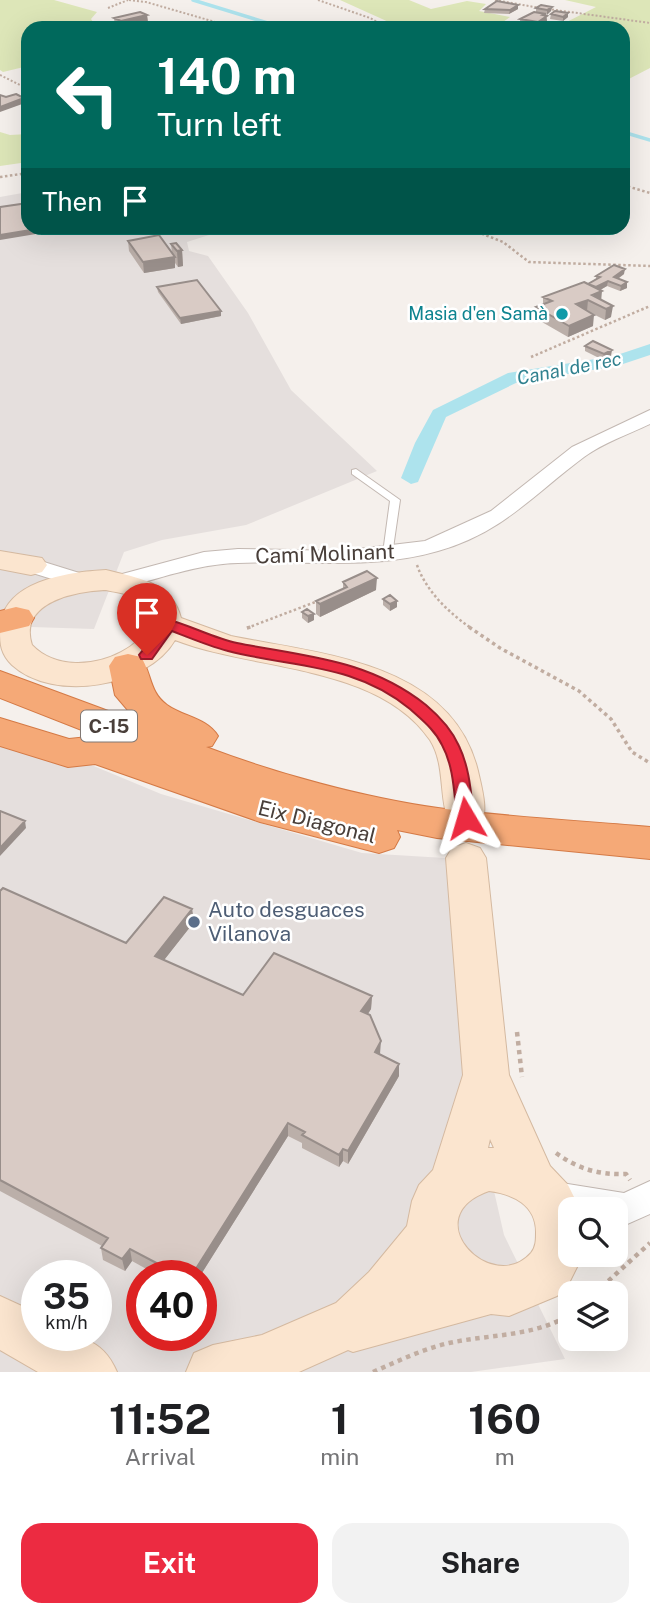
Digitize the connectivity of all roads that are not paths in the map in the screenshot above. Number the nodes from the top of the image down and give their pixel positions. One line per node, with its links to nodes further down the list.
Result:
1 (650, 416): 3 (street, Camí Molinant)
2 (356, 472): 3 (lane)
3 (388, 553): 5 (street, Camí Molinant)
4 (0, 560): 7 (street)
5 (173, 568): 6 (street, Camí Molinant); 8 (street)
6 (118, 582): 7 (street); 8 (street)
7 (22, 600): 8 (street)
8 (150, 634): 13 (highway); 16 (street)
9 (0, 684): 13 (highway, C-15)
10 (0, 711): 12 (highway, Eix Diagonal / C-15)
11 (0, 732): 12 (highway)
12 (98, 750): 15 (highway, Eix Diagonal / C-15)
13 (300, 792): 14 (highway, C-15)
14 (650, 843)
15 (650, 867)
16 (510, 1074): 17 (street); 18 (street)
17 (545, 1177): 18 (street); 19 (street); 20 (street)
18 (454, 1180): 21 (street)
19 (629, 1198)
20 (558, 1212)
21 (432, 1234): 23 (street); 25 (street)
22 (558, 1259): 23 (street)
23 (491, 1289): 25 (street)
24 (0, 1321): 26 (street)
25 (319, 1336): 27 (street)
26 (90, 1372)
27 (213, 1372)

